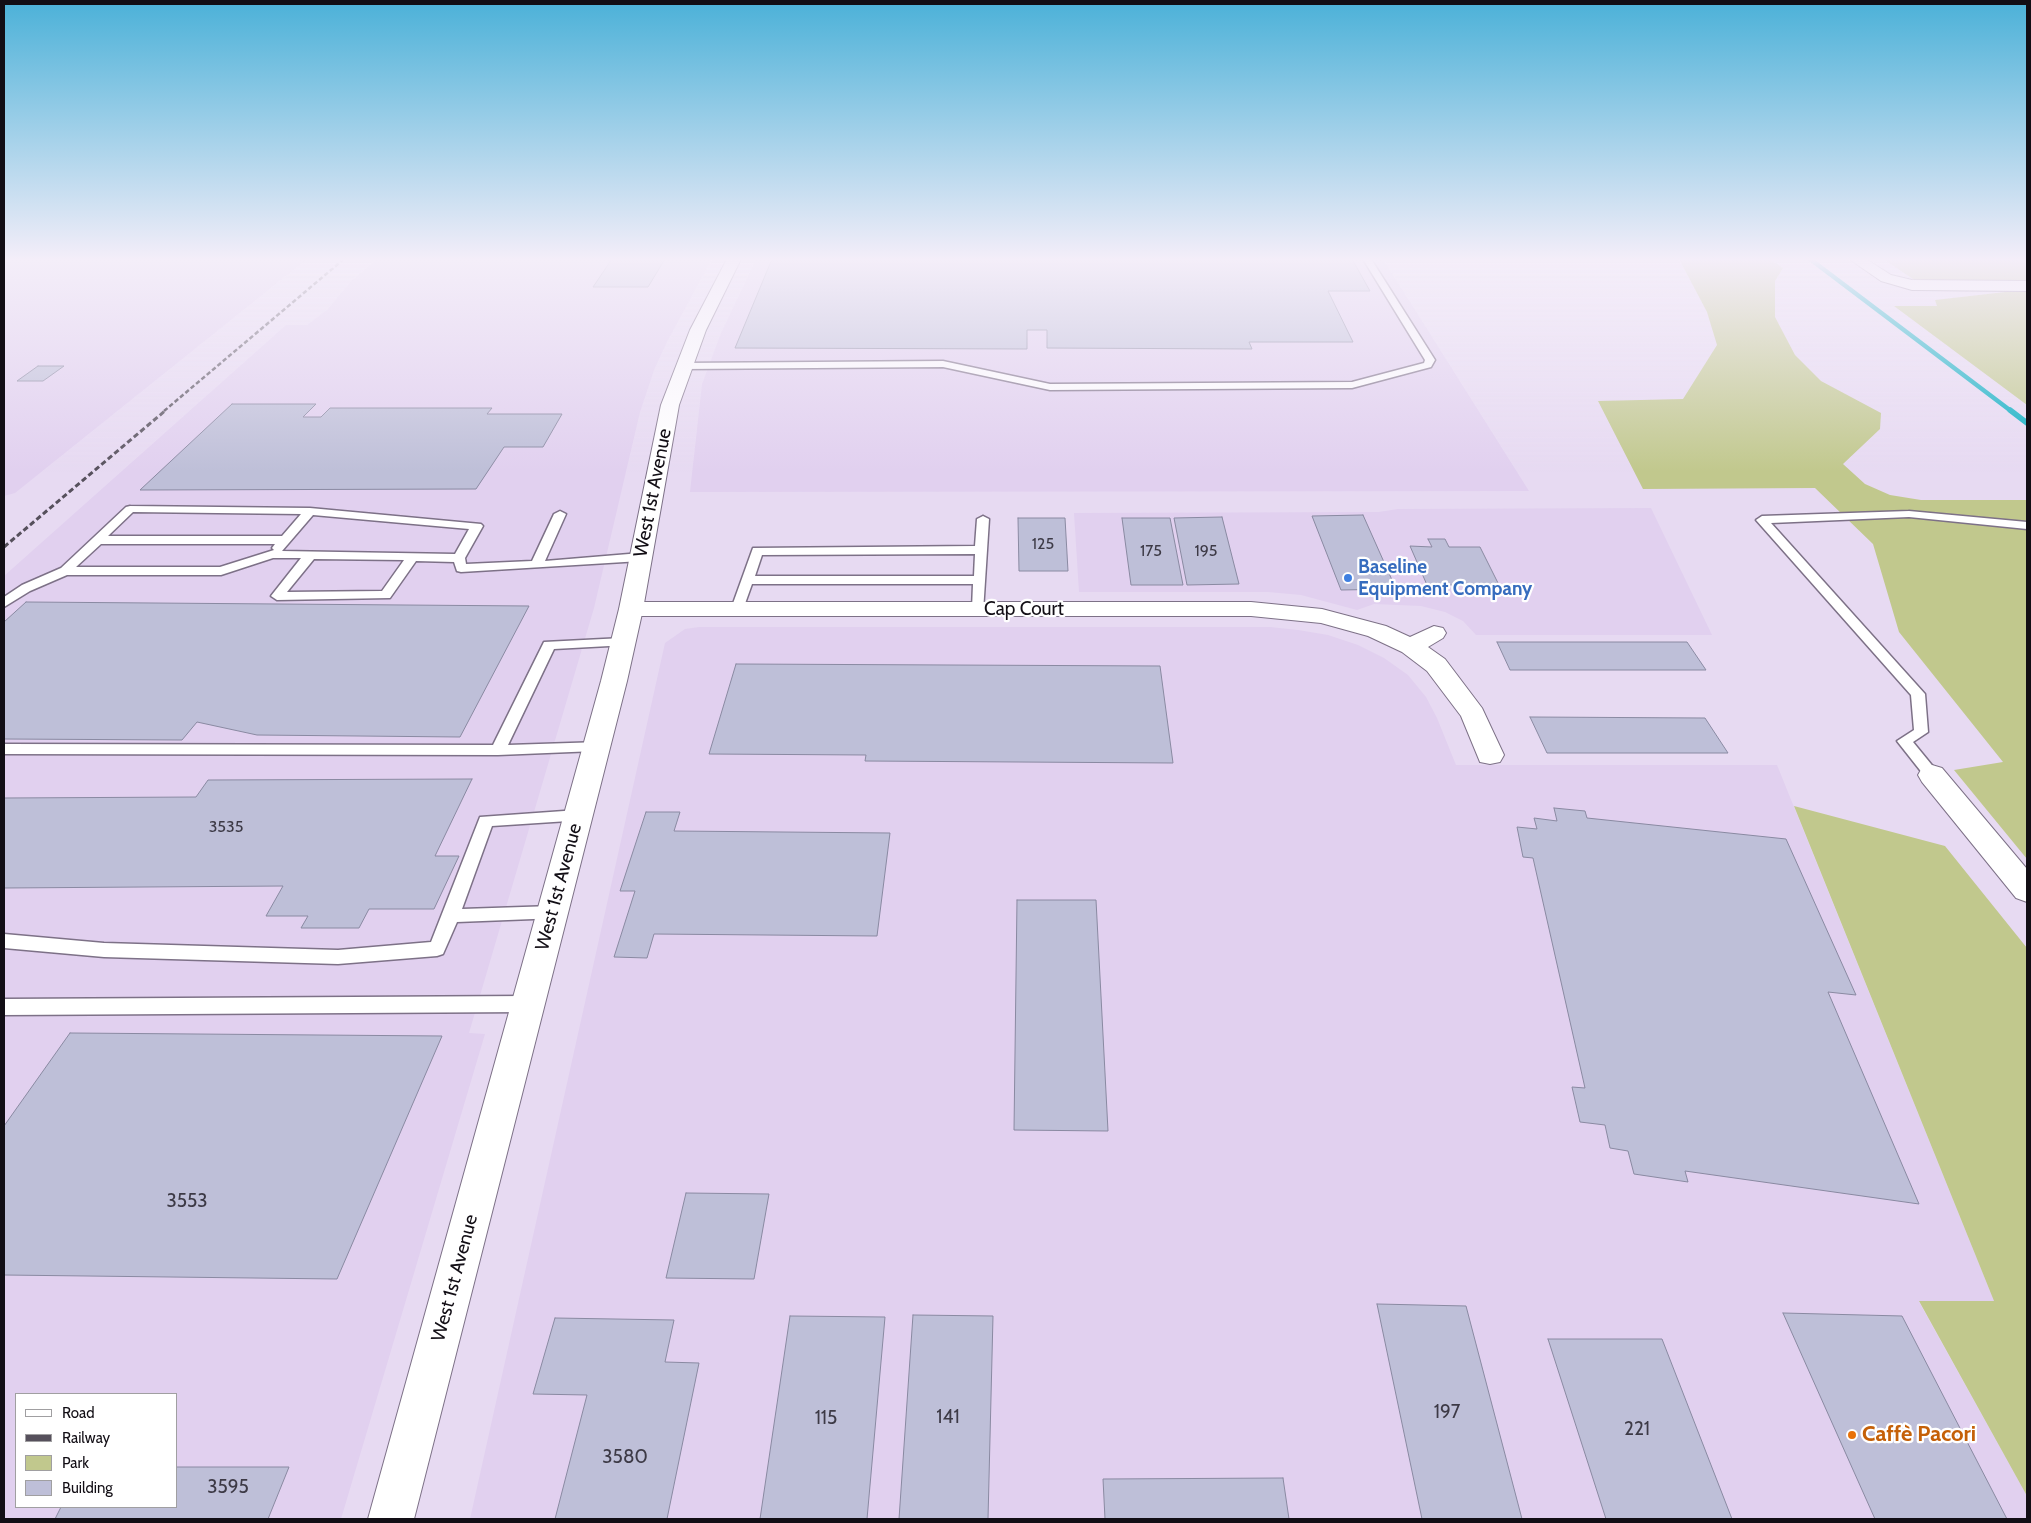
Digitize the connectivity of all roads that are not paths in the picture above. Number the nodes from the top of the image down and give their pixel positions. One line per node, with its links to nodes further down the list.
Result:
1 (698, 330): 3 (street, West 1st Avenue)
2 (1411, 330): 3 (lane)
3 (683, 366): 14 (street, West 1st Avenue)
4 (310, 511): 8 (lane); 9 (lane); 15 (lane)
5 (560, 514): 16 (lane)
6 (983, 519): 10 (lane)
7 (2027, 526): 31 (lane)
8 (98, 540): 9 (lane); 17 (lane)
9 (284, 540): 11 (lane)
10 (981, 550): 18 (lane); 19 (lane)
11 (272, 554): 12 (lane); 17 (lane)
12 (310, 555): 13 (lane); 13 (lane)
13 (412, 557): 15 (lane)
14 (641, 557): 16 (lane); 21 (street, West 1st Avenue)
15 (459, 558): 16 (lane)
16 (537, 565)
17 (65, 571): 20 (lane)
18 (747, 580): 19 (lane); 22 (lane)
19 (980, 580): 23 (lane)
20 (4, 603)
21 (631, 609): 22 (street, Cap Court); 25 (street, West 1st Avenue)
22 (737, 609): 23 (street, Cap Court)
23 (978, 609): 26 (street, Cap Court)
24 (1434, 633): 26 (street)
25 (623, 642): 27 (street, West 1st Avenue); 29 (lane)
26 (1411, 647): 30 (street, Cap Court)
27 (596, 746): 29 (lane); 32 (street, West 1st Avenue)
28 (4, 748): 29 (lane)
29 (498, 750)
30 (1490, 755)
31 (1932, 775): 33 (street)
32 (578, 816): 34 (street, West 1st Avenue); 35 (lane)
33 (2027, 890)
34 (552, 913): 35 (lane); 37 (street, West 1st Avenue)
35 (451, 916): 36 (lane)
36 (4, 941)
37 (528, 1004): 38 (lane); 39 (street, West 1st Avenue)
38 (4, 1007)
39 (391, 1519)

